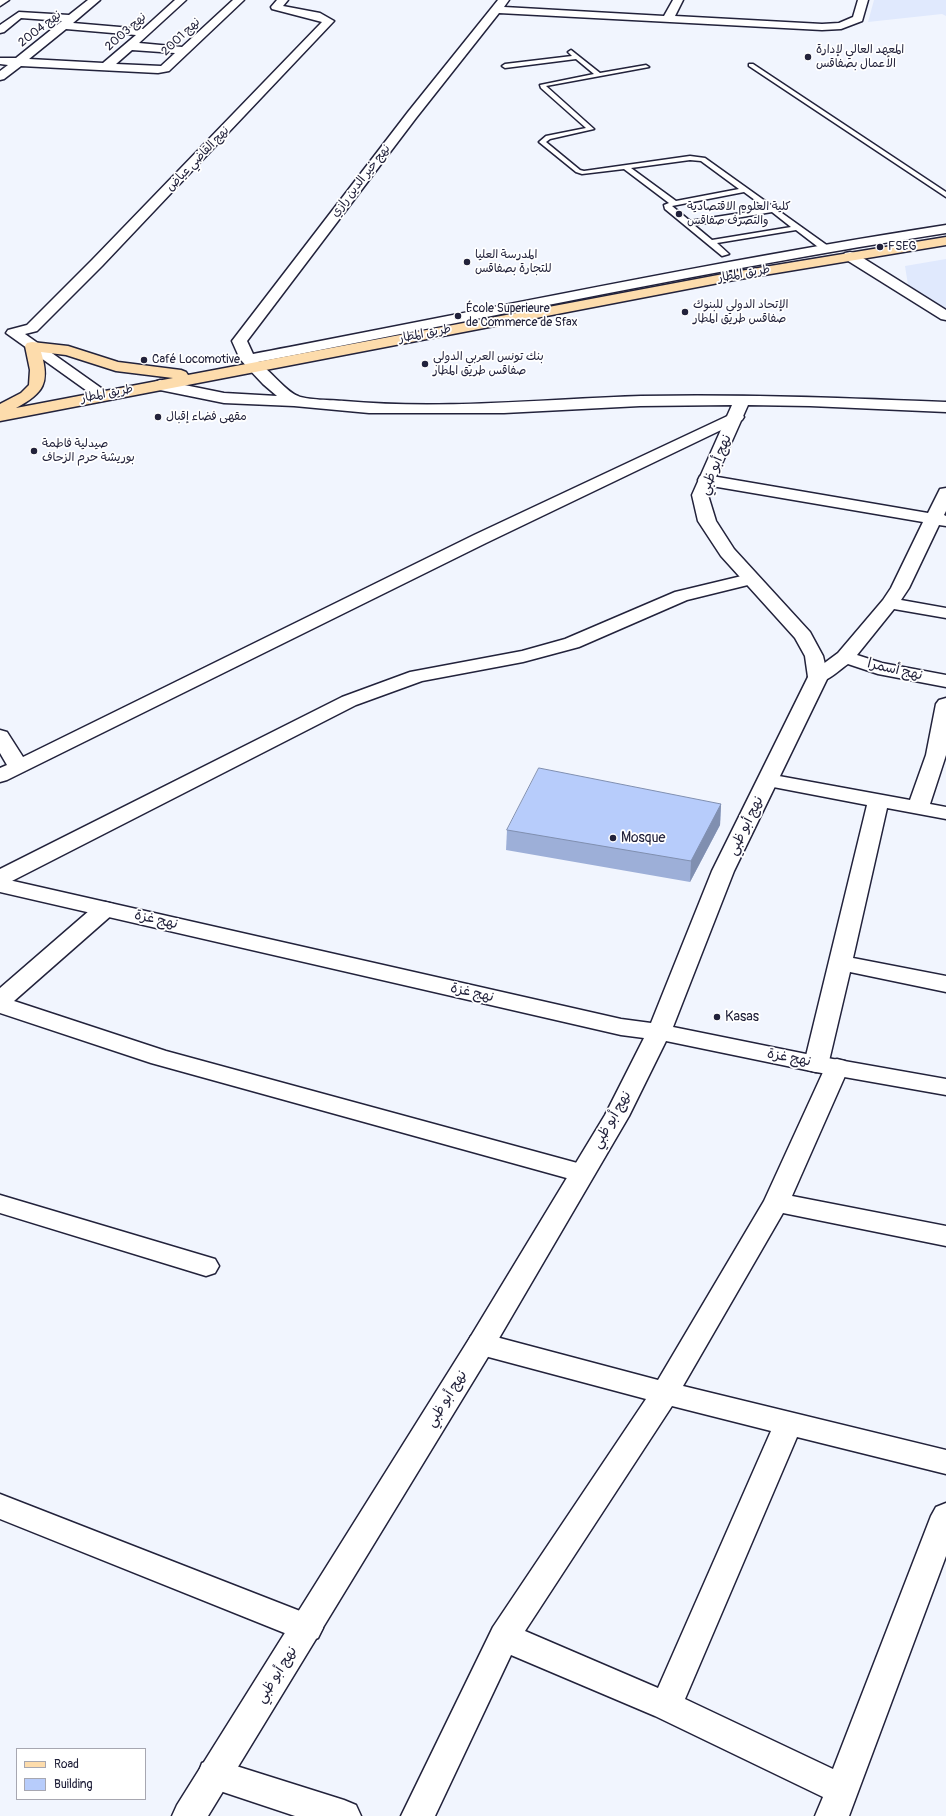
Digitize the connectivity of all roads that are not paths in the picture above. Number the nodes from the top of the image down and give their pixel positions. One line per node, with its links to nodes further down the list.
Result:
1 (4, 0): 8 (street)
2 (95, 0): 11 (street, نهج 2004)
3 (180, 0): 13 (street, نهج 2003)
4 (239, 0): 16 (street, نهج 2001)
5 (283, 0): 41 (street, نهج القاضي عياض)
6 (678, 0): 10 (street)
7 (863, 0): 10 (street)
8 (0, 3)
9 (500, 5): 10 (street); 43 (street, نهج خير الدين رازي)
10 (668, 19)
11 (69, 22): 12 (street); 13 (street); 19 (street, نهج 2004)
12 (2, 26)
13 (145, 32): 14 (street, نهج 2003)
14 (130, 46): 16 (street); 21 (street, نهج 2003)
15 (568, 50): 17 (lane)
16 (186, 51): 21 (street, نهج 2001)
17 (577, 57): 22 (lane); 24 (lane)
18 (0, 61): 19 (street, نهج 2001)
19 (19, 62): 21 (street, نهج 2001); 25 (street, نهج 2004)
20 (751, 65): 28 (lane)
21 (107, 66)
22 (505, 66)
23 (646, 67): 24 (lane)
24 (599, 75): 26 (lane)
25 (0, 77)
26 (625, 167): 27 (lane); 29 (lane)
27 (745, 190): 29 (lane); 30 (lane)
28 (946, 195)
29 (673, 202): 31 (lane)
30 (773, 210): 31 (lane); 32 (lane)
31 (688, 224): 35 (lane)
32 (797, 228): 35 (lane); 36 (lane)
33 (946, 229): 36 (street)
34 (946, 241): 38 (main road, طريق المطار)
35 (711, 242): 37 (lane)
36 (831, 247): 38 (street); 43 (street)
37 (726, 254)
38 (850, 256): 39 (street); 43 (main road, طريق المطار)
39 (946, 316)
40 (0, 325): 41 (street)
41 (13, 333): 42 (street)
42 (32, 346): 44 (main road); 46 (street); 50 (main road)
43 (251, 362): 44 (main road, طريق المطار); 47 (street)
44 (198, 377): 45 (main road, طريق المطار)
45 (160, 385): 46 (main road, طريق المطار); 47 (street)
46 (103, 395): 51 (main road, طريق المطار)
47 (294, 401): 49 (street)
48 (946, 407): 49 (street)
49 (739, 408): 52 (street, نهج أبو ظبي); 64 (street)
50 (0, 411)
51 (0, 416)
52 (706, 480): 54 (street); 55 (street, نهج أبو ظبي)
53 (946, 493): 54 (street)
54 (939, 520): 56 (street)
55 (750, 579): 59 (street, نهج أبو ظبي); 70 (street)
56 (890, 603): 57 (street); 58 (street)
57 (946, 613)
58 (844, 657): 59 (street); 60 (street, نهج أسمرا)
59 (818, 678): 66 (street, نهج أبو ظبي)
60 (946, 681)
61 (946, 704): 63 (street)
62 (0, 736): 64 (street)
63 (941, 756): 68 (street)
64 (18, 766): 65 (street)
65 (0, 776)
66 (768, 780): 67 (street); 77 (street, نهج أبو ظبي)
67 (878, 801): 68 (street); 73 (street)
68 (918, 808): 69 (street)
69 (946, 813)
70 (0, 878)
71 (0, 885): 72 (street, نهج غزة)
72 (105, 909): 75 (street); 77 (street, نهج غزة)
73 (841, 963): 74 (street); 78 (street)
74 (946, 984)
75 (0, 1001)
76 (0, 1005): 80 (street)
77 (659, 1032): 78 (street, نهج غزة); 80 (street, نهج أبو ظبي)
78 (826, 1065): 79 (street, نهج غزة); 81 (street)
79 (946, 1087)
80 (581, 1173): 85 (street, نهج أبو ظبي)
81 (776, 1202): 83 (street); 86 (street)
82 (0, 1204): 84 (street)
83 (946, 1236)
84 (206, 1266)
85 (481, 1344): 86 (street); 91 (street, نهج أبو ظبي)
86 (665, 1393): 87 (street); 92 (street)
87 (789, 1423): 88 (street); 93 (street)
88 (946, 1462)
89 (0, 1506): 91 (street)
90 (946, 1516): 95 (street)
91 (307, 1628): 94 (street, نهج أبو ظبي)
92 (504, 1638): 93 (street); 98 (street)
93 (666, 1706): 95 (street)
94 (214, 1774): 96 (street, نهج أبو ظبي); 97 (street)
95 (837, 1803)
96 (189, 1816)
97 (344, 1816)
98 (418, 1816)

